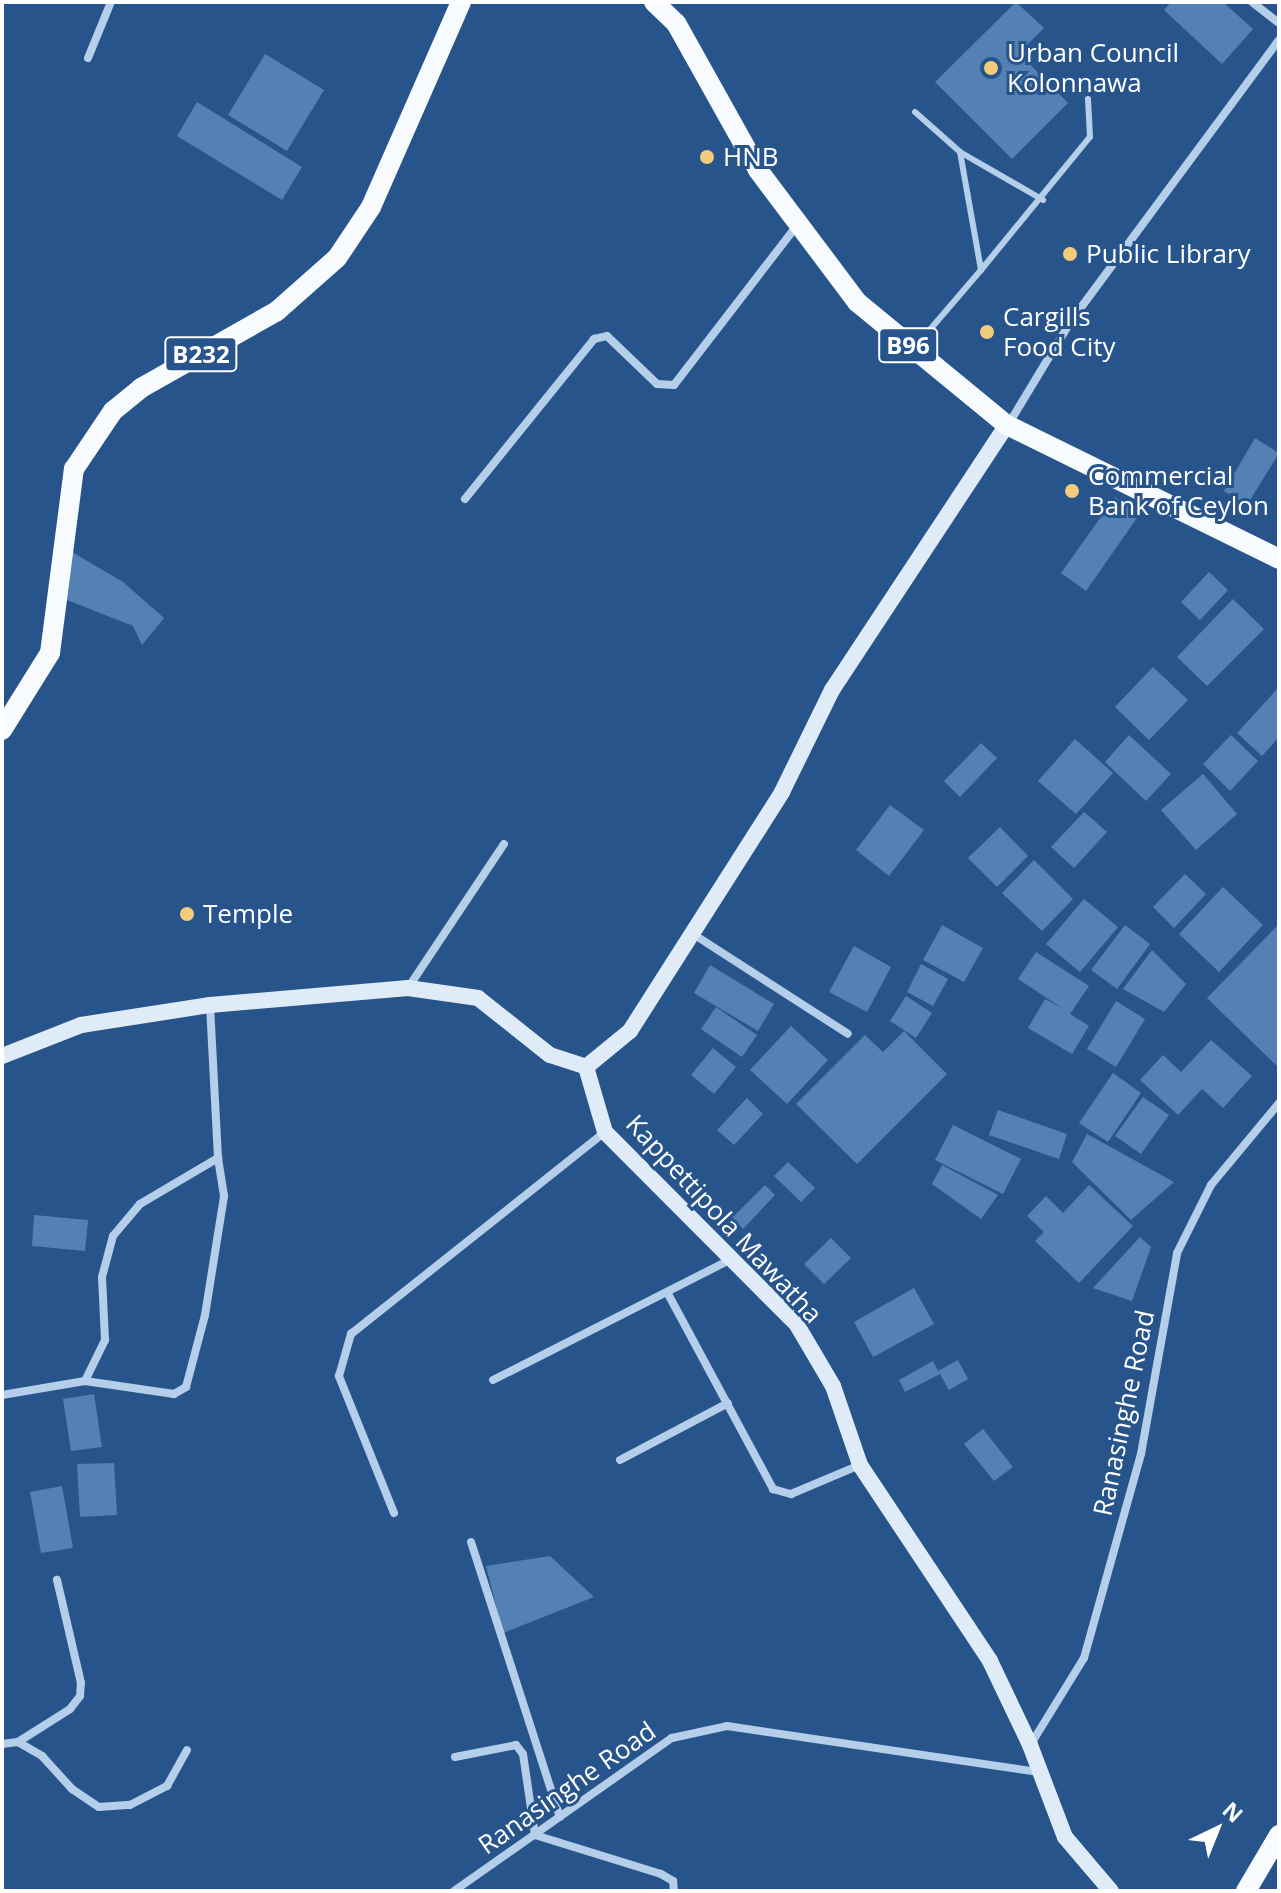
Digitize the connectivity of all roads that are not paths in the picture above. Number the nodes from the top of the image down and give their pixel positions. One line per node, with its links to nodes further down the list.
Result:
1 (111, 2): 7 (street)
2 (461, 2): 18 (main road, B232)
3 (654, 2): 12 (main road, B96)
4 (1252, 2): 5 (street)
5 (1279, 23)
6 (1279, 40): 15 (street)
7 (88, 58)
8 (1088, 99): 11 (lane)
9 (915, 112): 10 (lane)
10 (960, 152): 11 (lane); 13 (lane)
11 (1043, 200): 13 (lane)
12 (798, 224): 14 (main road, B96); 16 (street)
13 (981, 270): 14 (lane)
14 (913, 349): 15 (main road, B96)
15 (1007, 425): 17 (main road, B96); 20 (street)
16 (465, 499)
17 (1279, 559)
18 (2, 730)
19 (504, 844): 21 (street)
20 (693, 934): 23 (street); 25 (street)
21 (408, 988): 22 (street); 25 (street)
22 (210, 1005): 24 (street); 28 (street)
23 (848, 1034)
24 (2, 1056)
25 (586, 1067): 27 (street, Kappettipola Mawatha)
26 (1279, 1103): 42 (street, Ranasinghe Road)
27 (605, 1132): 29 (street, Kappettipola Mawatha); 37 (street)
28 (218, 1158): 32 (street); 32 (street)
29 (734, 1258): 30 (street); 36 (street, Kappettipola Mawatha)
30 (667, 1292): 31 (street); 34 (street)
31 (493, 1380)
32 (85, 1381): 33 (street)
33 (2, 1395)
34 (728, 1403): 35 (street); 36 (street)
35 (620, 1460)
36 (860, 1465): 42 (street, Kappettipola Mawatha)
37 (394, 1513)
38 (471, 1542): 46 (street)
39 (57, 1580): 40 (street)
40 (18, 1742): 41 (street); 43 (street)
41 (2, 1744)
42 (1030, 1745): 45 (street, Kappettipola Mawatha)
43 (187, 1750)
44 (455, 1757): 47 (street)
45 (1042, 1772): 46 (street, Ranasinghe Road); 51 (street, Kappettipola Mawatha)
46 (560, 1817): 47 (street, Ranasinghe Road)
47 (535, 1835): 49 (street, Ranasinghe Road); 50 (street)
48 (1279, 1835): 52 (main road)
49 (454, 1891)
50 (674, 1891)
51 (1111, 1891)
52 (1246, 1891)

